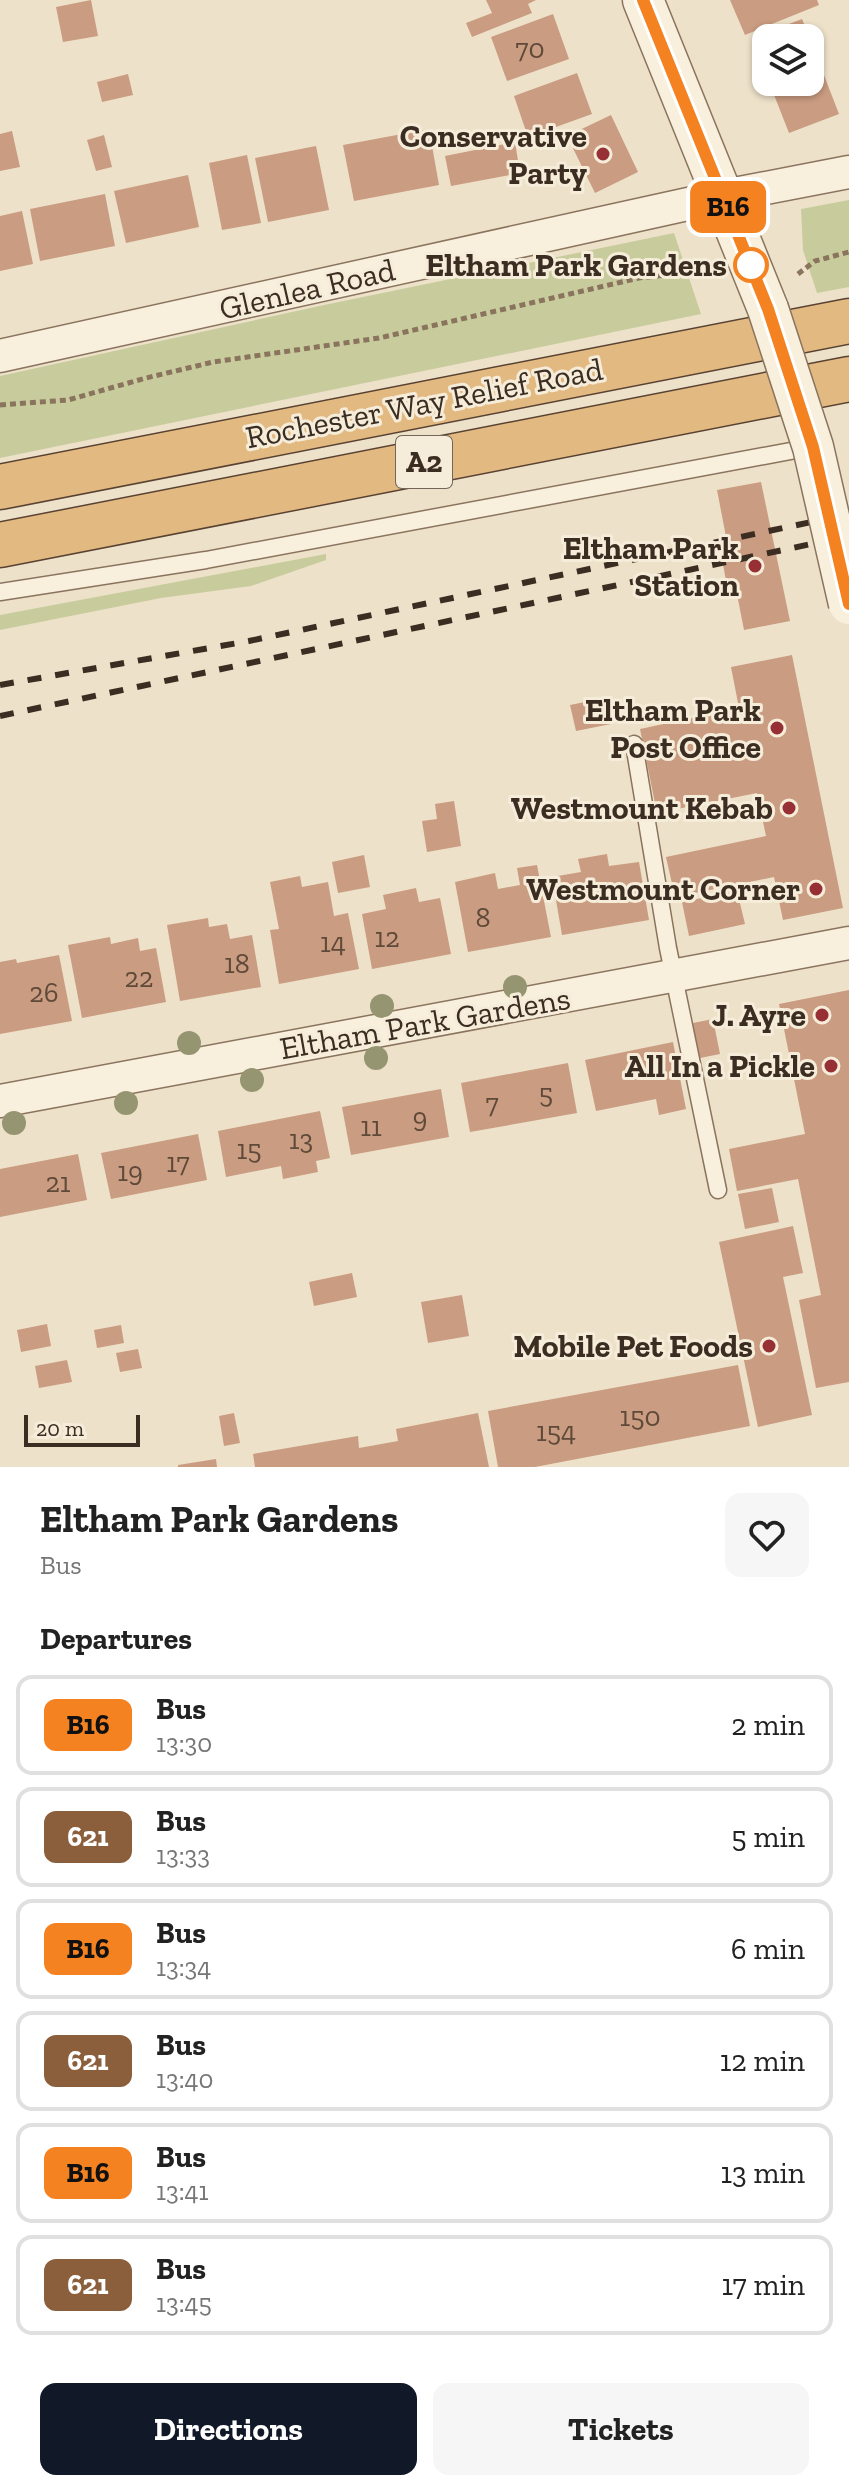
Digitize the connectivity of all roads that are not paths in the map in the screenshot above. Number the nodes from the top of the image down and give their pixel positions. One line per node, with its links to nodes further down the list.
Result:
1 (643, 0): 3 (street)
2 (849, 172): 3 (street, Glenlea Road)
3 (724, 196): 5 (street, Glenlea Road); 7 (street, bridge)
4 (849, 321): 8 (highway, Rochester Way Relief Road / A2)
5 (0, 356)
6 (849, 379): 9 (highway, Rochester Way Relief Road / A2)
7 (813, 447): 10 (lane); 11 (street, bridge)
8 (0, 487)
9 (0, 545)
10 (0, 592)
11 (849, 604)
12 (634, 744): 14 (lane)
13 (849, 943): 14 (street, Eltham Park Gardens)
14 (674, 977): 15 (street, Eltham Park Gardens); 16 (lane)
15 (0, 1101)
16 (718, 1190)

